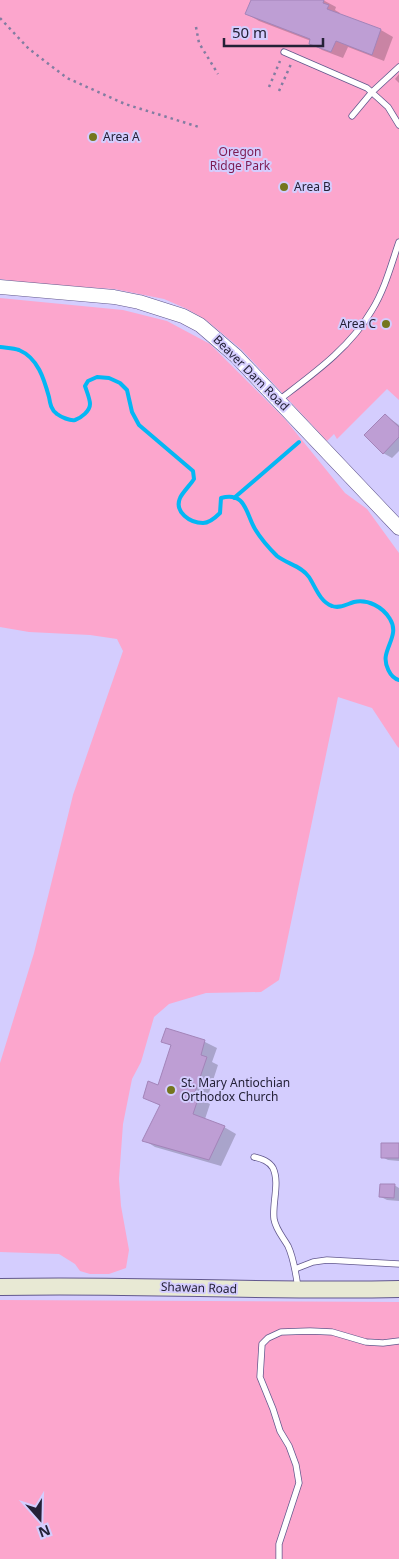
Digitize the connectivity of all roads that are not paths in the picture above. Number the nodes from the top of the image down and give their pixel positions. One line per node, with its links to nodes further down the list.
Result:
1 (284, 52): 3 (lane)
2 (399, 67): 3 (lane)
3 (372, 92): 4 (lane); 5 (lane)
4 (352, 116)
5 (399, 125)
6 (399, 242): 8 (lane)
7 (0, 287): 8 (street, Beaver Dam Road)
8 (279, 400): 9 (street, Beaver Dam Road)
9 (399, 528)
10 (254, 1157): 12 (lane)
11 (399, 1264): 12 (lane)
12 (296, 1269): 15 (lane)
13 (0, 1287): 15 (main road, Shawan Road)
14 (399, 1289): 15 (main road, Shawan Road)
15 (298, 1290)
16 (399, 1341): 17 (lane)
17 (279, 1559)

